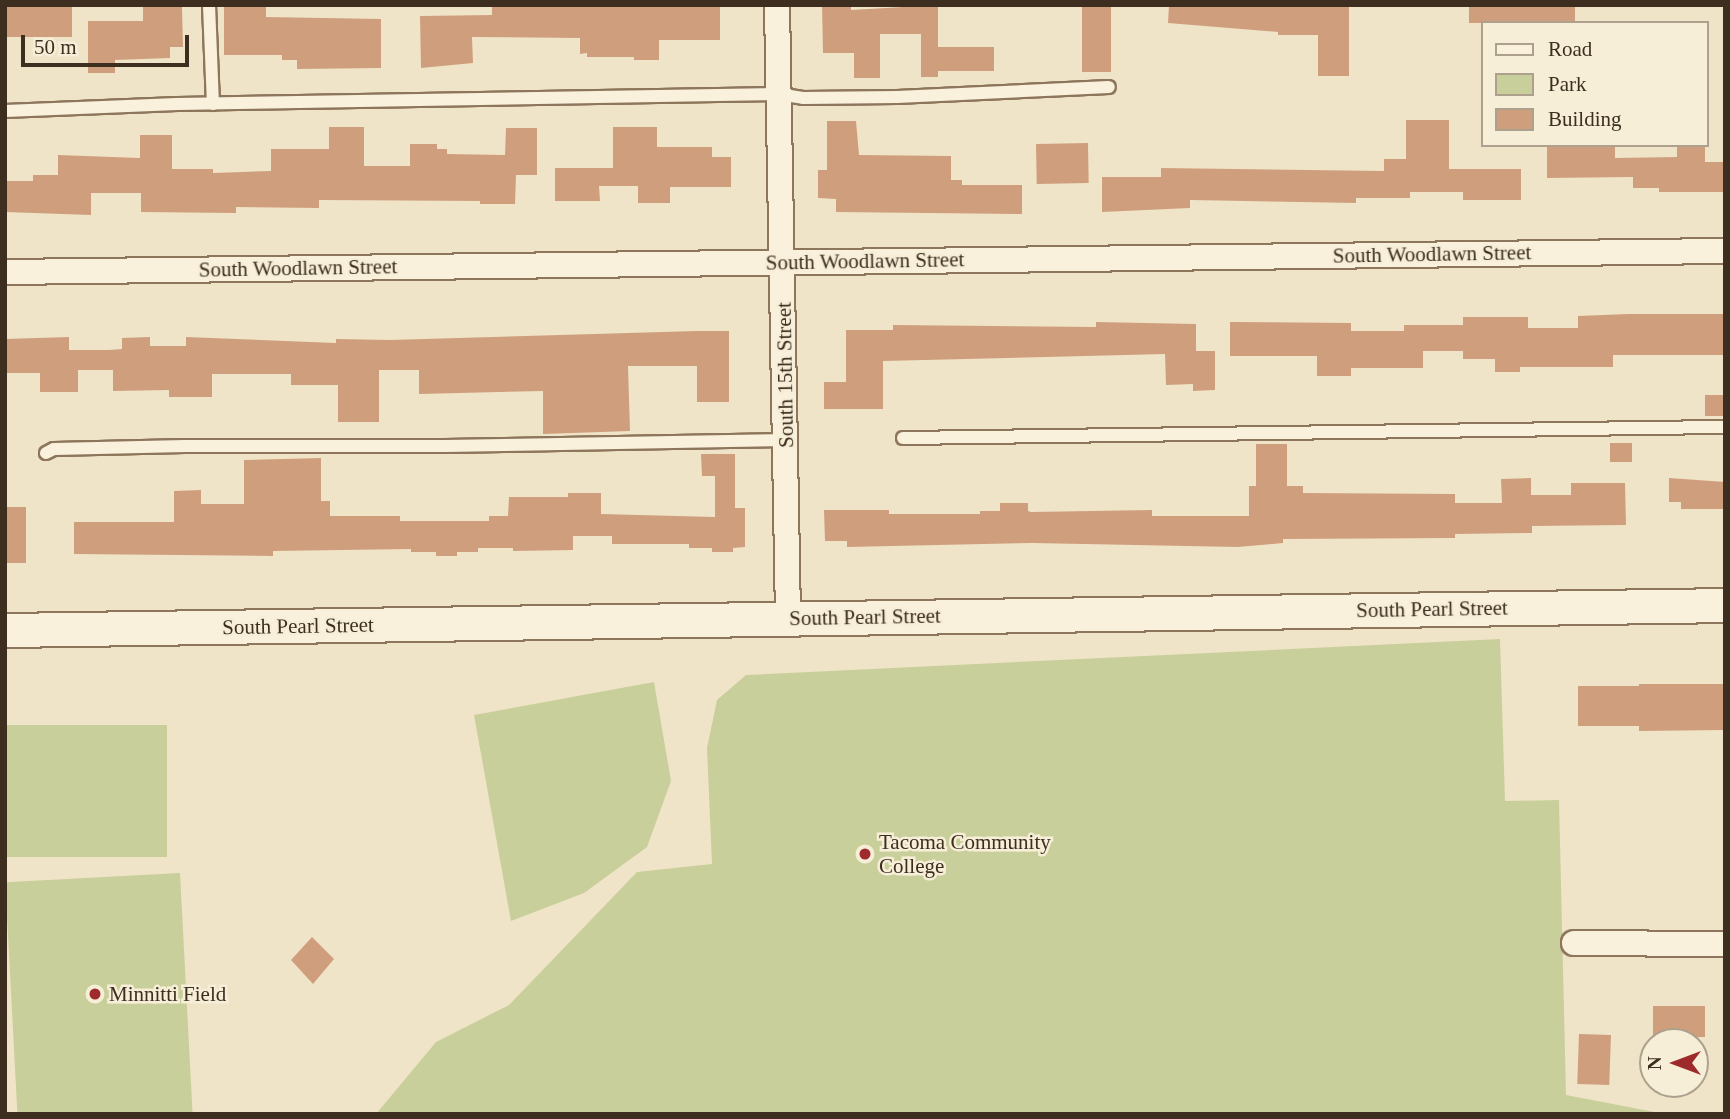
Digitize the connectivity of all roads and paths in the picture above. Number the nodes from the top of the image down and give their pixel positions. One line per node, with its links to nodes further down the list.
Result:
1 (209, 5): 5 (lane)
2 (777, 5): 4 (street, South 15th Street)
3 (1109, 87): 4 (lane)
4 (778, 94): 5 (lane); 8 (street, South 15th Street)
5 (213, 104): 6 (lane)
6 (5, 111)
7 (1725, 251): 8 (street, South Woodlawn Street)
8 (783, 262): 9 (street, South Woodlawn Street); 12 (street, South 15th Street)
9 (5, 272)
10 (1725, 427): 11 (lane)
11 (903, 438)
12 (786, 440): 13 (lane); 15 (street, South 15th Street)
13 (46, 453)
14 (1725, 605): 15 (street, South Pearl Street)
15 (788, 619): 16 (street, South Pearl Street)
16 (5, 630)
17 (1574, 943): 18 (street)
18 (1725, 944)

